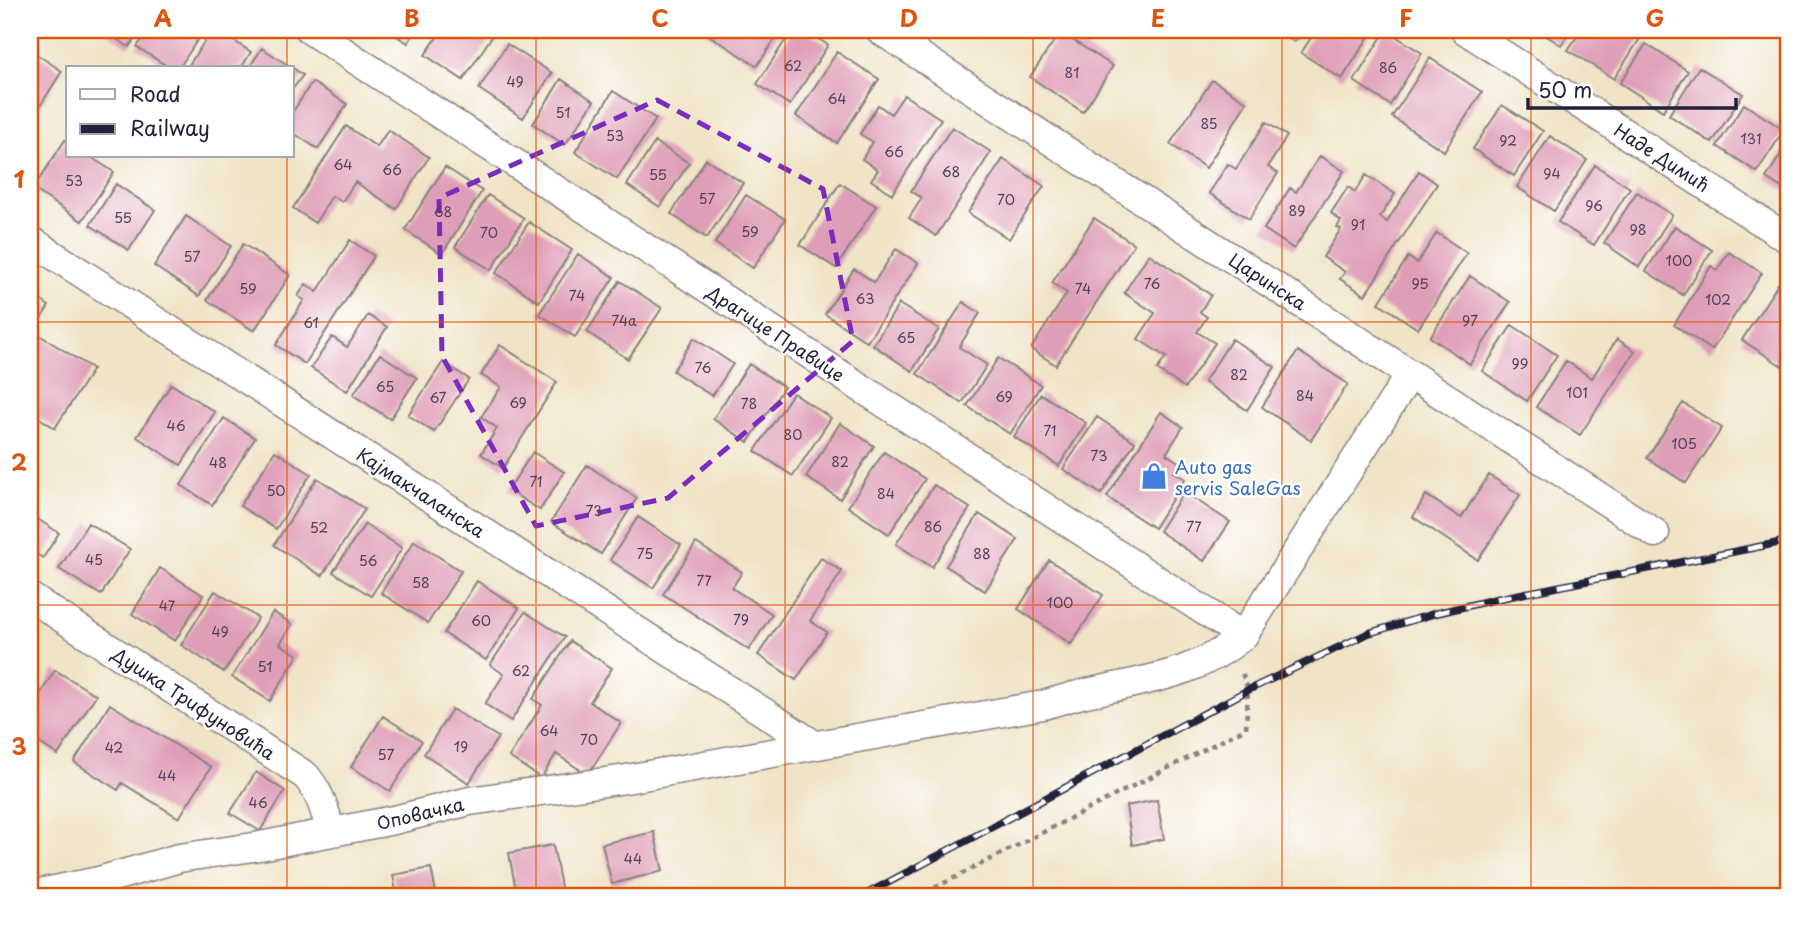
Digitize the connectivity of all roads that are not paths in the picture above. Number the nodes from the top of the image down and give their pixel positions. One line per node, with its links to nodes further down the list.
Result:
1 (310, 30): 9 (street, Драгице Правице)
2 (880, 30): 6 (street, Царинска)
3 (1465, 30): 4 (street, Наде Димић)
4 (1788, 239)
5 (30, 240): 10 (street, Кајмакчаланска)
6 (1410, 374): 7 (street, Царинска); 9 (street)
7 (1655, 533)
8 (30, 597): 11 (street, Душка Трифуновића)
9 (1237, 640): 10 (street, Оповачка)
10 (813, 744): 11 (street, Оповачка)
11 (330, 832): 12 (street, Оповачка)
12 (30, 895)

